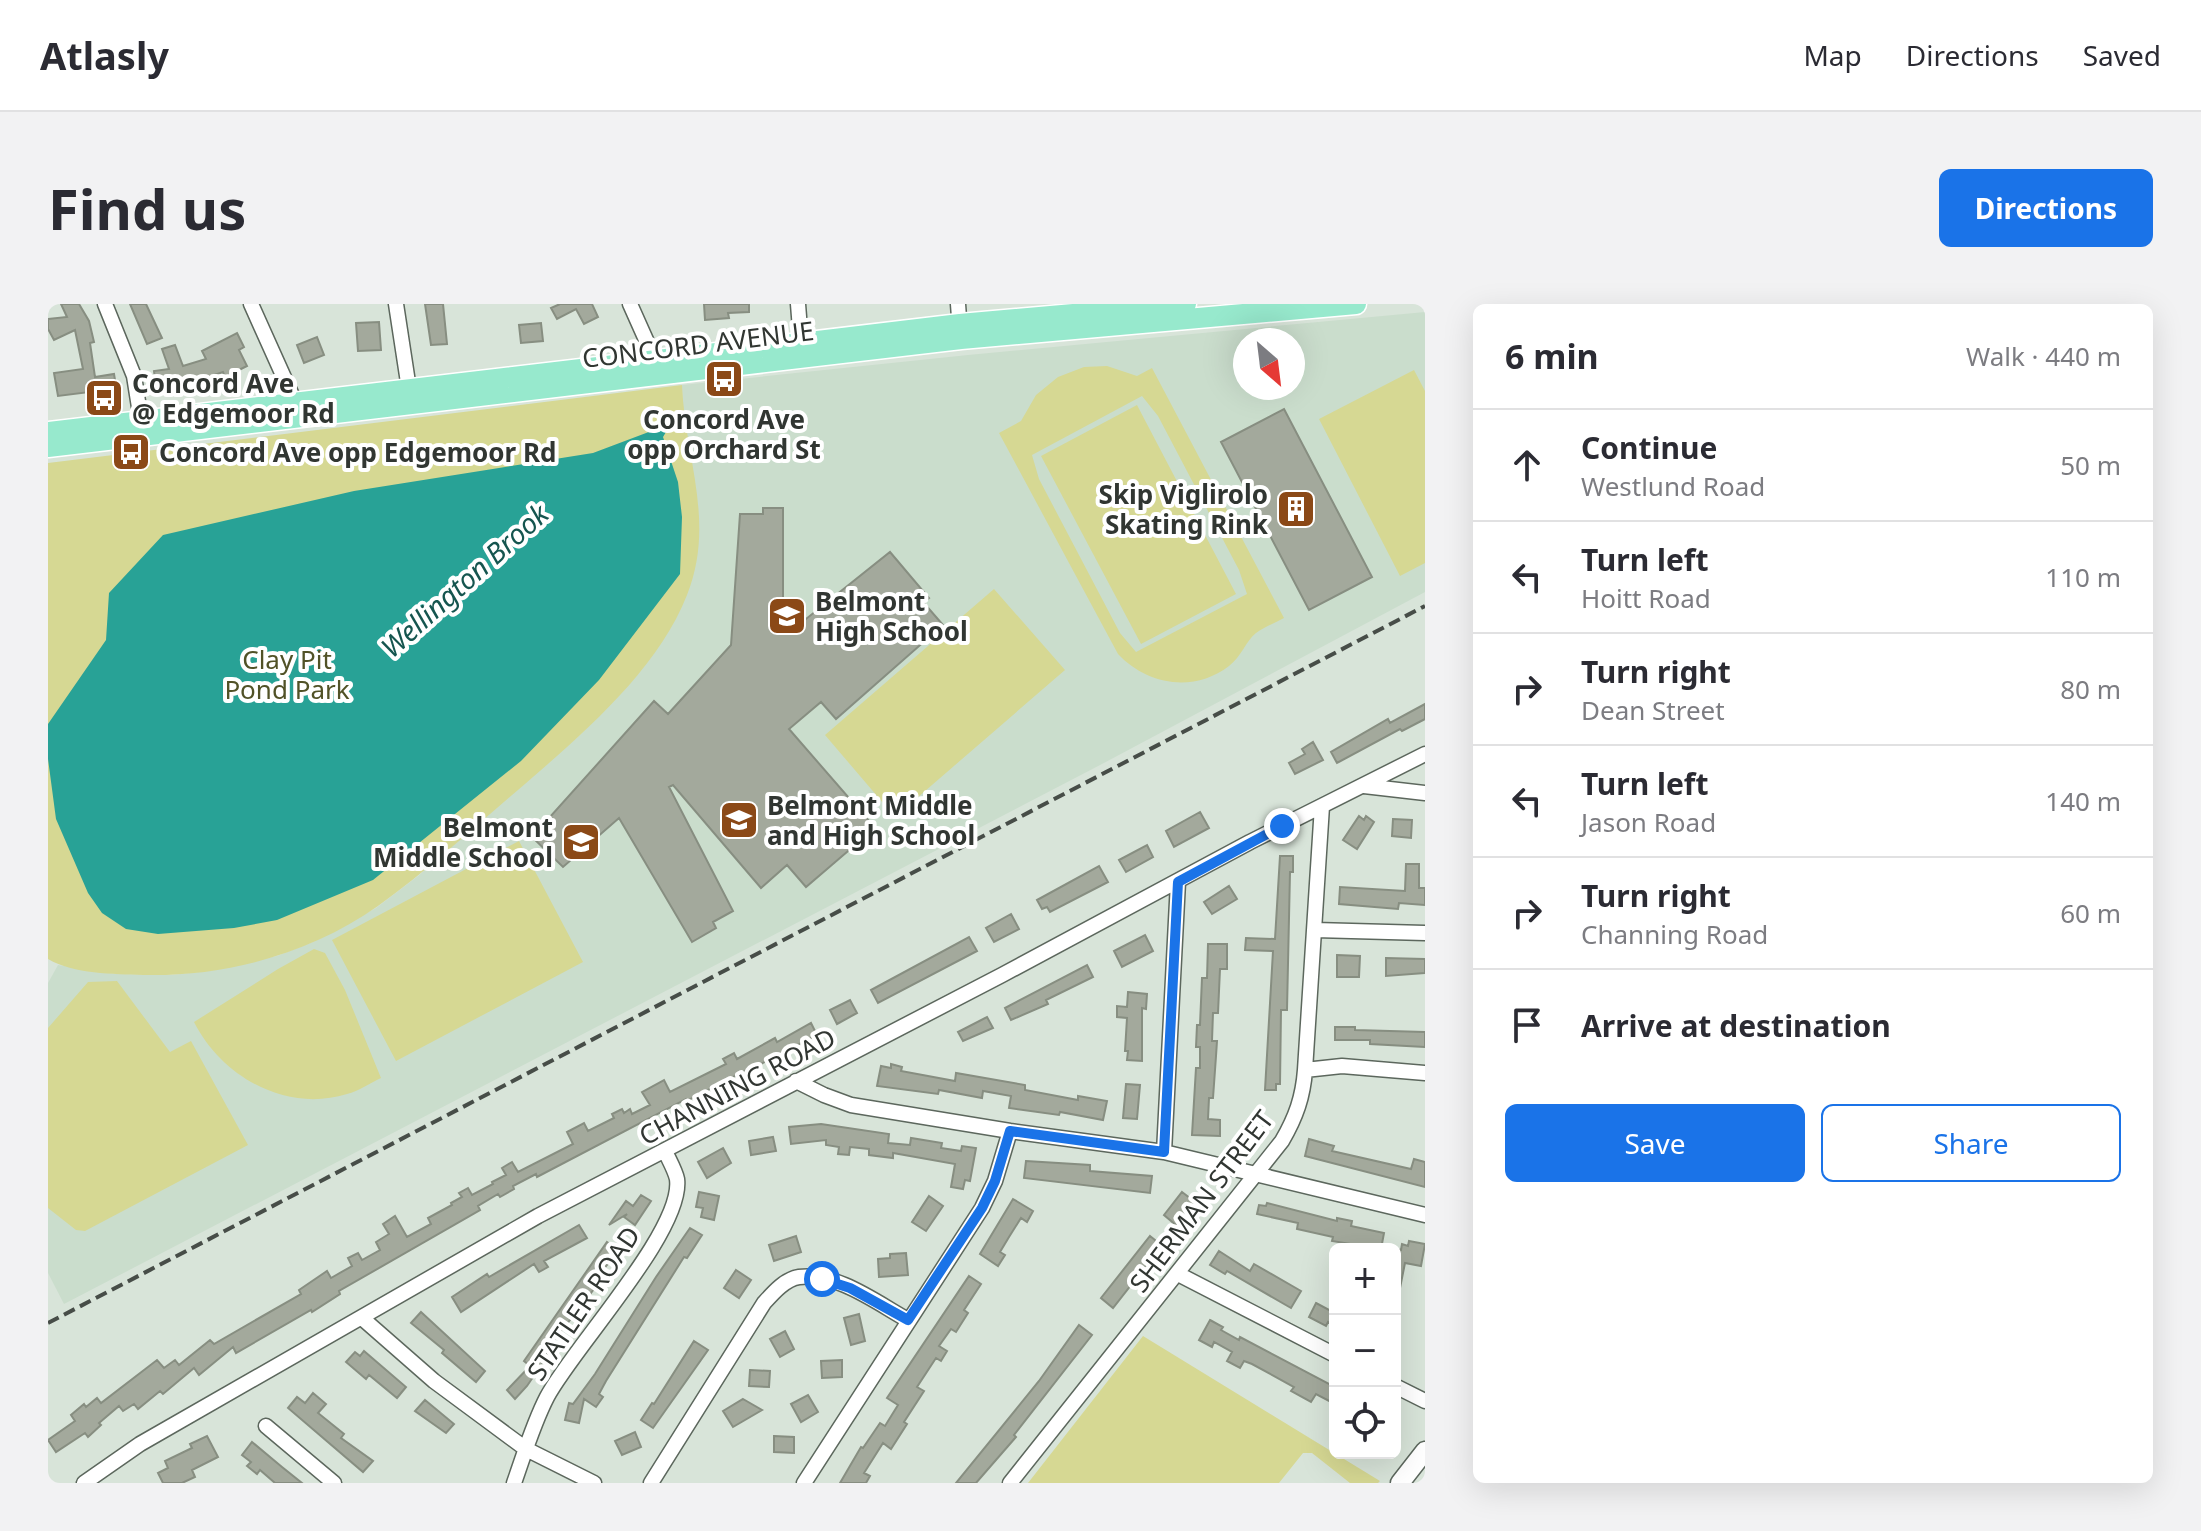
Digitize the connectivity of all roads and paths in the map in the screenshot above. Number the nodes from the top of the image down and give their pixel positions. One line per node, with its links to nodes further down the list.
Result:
1 (105, 304): 15 (street)
2 (251, 304): 14 (street)
3 (396, 304): 13 (street)
4 (630, 304): 12 (street)
5 (798, 304): 11 (street)
6 (1186, 304): 9 (main road, CONCORD AVENUE)
7 (1356, 304): 8 (main road, CONCORD AVENUE)
8 (1296, 307): 10 (main road, CONCORD AVENUE)
9 (1109, 308): 10 (main road, CONCORD AVENUE)
10 (959, 322): 11 (main road, CONCORD AVENUE); 13 (main road, CONCORD AVENUE)
11 (801, 342): 12 (main road, CONCORD AVENUE)
12 (655, 360): 13 (main road, CONCORD AVENUE)
13 (410, 396): 14 (main road, CONCORD AVENUE)
14 (298, 409): 15 (main road, CONCORD AVENUE)
15 (142, 427): 16 (main road, CONCORD AVENUE); 17 (main road, CONCORD AVENUE)
16 (48, 432)
17 (48, 447)
18 (1425, 754): 19 (street, CHANNING ROAD)
19 (1364, 786): 20 (street); 21 (street, CHANNING ROAD)
20 (1425, 793)
21 (1322, 806): 22 (street, CHANNING ROAD); 23 (street, SHERMAN STREET)
22 (1178, 882): 27 (street, CHANNING ROAD); 30 (street)
23 (1315, 930): 24 (street); 25 (street, SHERMAN STREET)
24 (1425, 933)
25 (1305, 1070): 26 (street); 31 (street, SHERMAN STREET)
26 (1425, 1073)
27 (796, 1081): 28 (street); 29 (street, CHANNING ROAD)
28 (1010, 1131): 30 (street); 35 (street)
29 (665, 1151): 34 (street, CHANNING ROAD); 40 (street, STATLER ROAD)
30 (1164, 1152): 31 (street)
31 (1255, 1173): 32 (street); 33 (street, SHERMAN STREET)
32 (1425, 1215)
33 (1178, 1274): 36 (street); 48 (street, SHERMAN STREET)
34 (362, 1318): 40 (street); 42 (street, CHANNING ROAD)
35 (908, 1320): 46 (street); 47 (street)
36 (1329, 1352)
37 (1397, 1387): 38 (street)
38 (1425, 1401)
39 (266, 1426): 43 (street)
40 (526, 1449): 44 (street, STATLER ROAD); 45 (street)
41 (1425, 1451): 49 (street)
42 (84, 1483)
43 (334, 1483)
44 (514, 1483)
45 (594, 1483)
46 (651, 1483)
47 (804, 1483)
48 (1010, 1483)
49 (1400, 1483)

